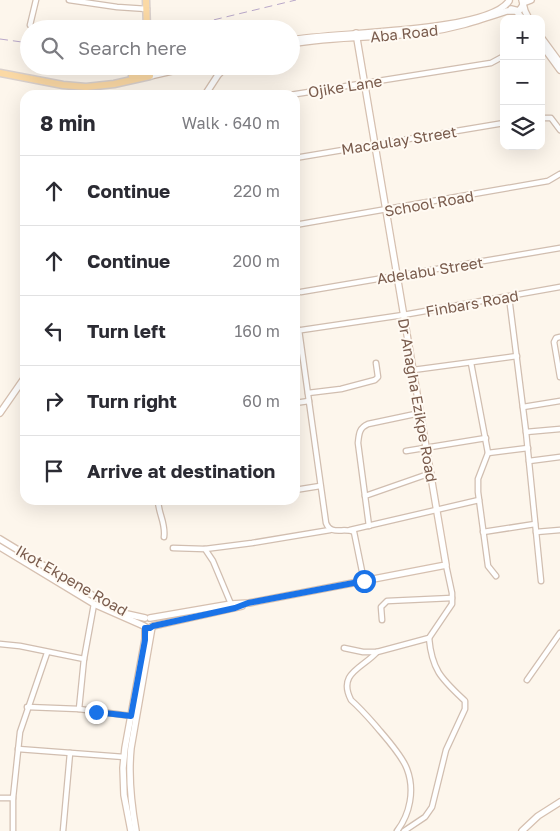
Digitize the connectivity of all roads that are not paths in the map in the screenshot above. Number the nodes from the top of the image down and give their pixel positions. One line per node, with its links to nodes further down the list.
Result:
1 (36, 0): 11 (street)
2 (69, 0): 7 (street)
3 (146, 0): 7 (main road)
4 (530, 0): 6 (street)
5 (510, 1): 8 (street); 13 (street, Aba Road)
6 (523, 3): 8 (street); 10 (street)
7 (147, 9): 12 (main road)
8 (515, 11): 9 (street); 13 (street, Aba Road)
9 (520, 15)
10 (528, 15)
11 (31, 20)
12 (147, 20)
13 (356, 35): 14 (street, Aba Road); 16 (street, Aba Road); 28 (street, Dr Anagha Ezikpe Road)
14 (300, 39)
15 (545, 42): 19 (street)
16 (300, 43)
17 (545, 49): 21 (street)
18 (500, 58): 28 (street, Ojike Lane)
19 (560, 63)
20 (0, 69): 23 (main road)
21 (560, 70)
22 (0, 73): 23 (main road)
23 (20, 75): 25 (main road); 27 (main road)
24 (136, 75): 27 (main road)
25 (141, 75)
26 (217, 75): 29 (street)
27 (132, 76)
28 (364, 83): 30 (street, Ojike Lane); 34 (street, Dr Anagha Ezikpe Road)
29 (208, 90)
30 (300, 93)
31 (545, 118): 33 (street)
32 (500, 125): 34 (street, Macaulay Street)
33 (560, 130)
34 (374, 145): 35 (street, Macaulay Street); 37 (street, Dr Anagha Ezikpe Road)
35 (300, 157)
36 (560, 174): 37 (street, School Road)
37 (386, 211): 38 (street, School Road); 40 (street, Dr Anagha Ezikpe Road)
38 (300, 224)
39 (560, 248): 40 (street, Adelabu Street)
40 (397, 276): 42 (street, Adelabu Street); 44 (street, Dr Anagha Ezikpe Road)
41 (560, 287): 43 (street, Finbars Road)
42 (301, 292)
43 (509, 297): 44 (street, Finbars Road); 48 (street)
44 (403, 315): 45 (street, Finbars Road); 51 (street, Dr Anagha Ezikpe Road)
45 (300, 330)
46 (560, 337): 52 (street)
47 (300, 347): 54 (street)
48 (517, 356): 50 (street); 58 (street)
49 (376, 363): 54 (street)
50 (471, 363): 51 (street); 63 (street)
51 (413, 370): 60 (street, Dr Anagha Ezikpe Road)
52 (560, 377)
53 (20, 384): 59 (street)
54 (308, 393): 55 (street)
55 (309, 401): 57 (street); 71 (street)
56 (560, 401): 58 (street)
57 (300, 403)
58 (523, 406): 62 (street)
59 (0, 413)
60 (420, 413): 64 (street, Dr Anagha Ezikpe Road); 73 (street)
61 (560, 429): 62 (street)
62 (526, 432): 65 (street)
63 (486, 438): 64 (street); 67 (street)
64 (426, 448): 66 (street); 70 (street, Dr Anagha Ezikpe Road)
65 (528, 448): 67 (street); 69 (street)
66 (406, 451)
67 (488, 453): 74 (street)
68 (560, 457): 69 (street)
69 (529, 461): 77 (street)
70 (431, 473): 73 (street); 76 (street, Dr Anagha Ezikpe Road)
71 (320, 486): 72 (street); 79 (street)
72 (300, 489)
73 (365, 496): 78 (street)
74 (479, 500): 76 (street); 82 (street)
75 (158, 505): 84 (street)
76 (437, 511): 78 (street); 89 (street, Dr Anagha Ezikpe Road)
77 (535, 524): 82 (street); 83 (street)
78 (369, 526): 81 (street)
79 (330, 530): 81 (street); 87 (street)
80 (560, 530): 83 (street)
81 (353, 531): 91 (street)
82 (483, 532): 90 (street)
83 (536, 532): 92 (street)
84 (164, 537)
85 (0, 539): 97 (street, Ikot Ekpene Road)
86 (173, 548): 87 (street)
87 (205, 549): 96 (street)
88 (1, 551): 95 (street)
89 (446, 565): 91 (street); 93 (street)
90 (496, 576)
91 (364, 581): 94 (street)
92 (541, 581)
93 (452, 598): 98 (street); 101 (street)
94 (248, 603): 96 (street, Ikot Ekpene Road); 99 (street)
95 (94, 604): 99 (street); 106 (street)
96 (231, 604): 97 (street, Ikot Ekpene Road)
97 (148, 618): 99 (street); 99 (street)
98 (382, 620)
99 (149, 627): 110 (street); 120 (street)
100 (560, 633): 107 (street)
101 (429, 638): 104 (street); 122 (street)
102 (0, 644): 105 (street)
103 (344, 648): 104 (street)
104 (377, 652): 121 (street)
105 (47, 653): 106 (street); 108 (street)
106 (84, 660): 109 (street)
107 (527, 680)
108 (27, 707): 109 (street); 111 (street)
109 (79, 710): 110 (street)
110 (131, 716): 113 (street)
111 (18, 749): 112 (street); 115 (street)
112 (70, 753): 113 (street); 118 (street)
113 (124, 757): 119 (street)
114 (0, 798): 115 (street)
115 (13, 798): 117 (street)
116 (560, 802): 123 (street)
117 (13, 831)
118 (63, 831)
119 (131, 831)
120 (136, 831)
121 (397, 831)
122 (404, 831)
123 (522, 831)

